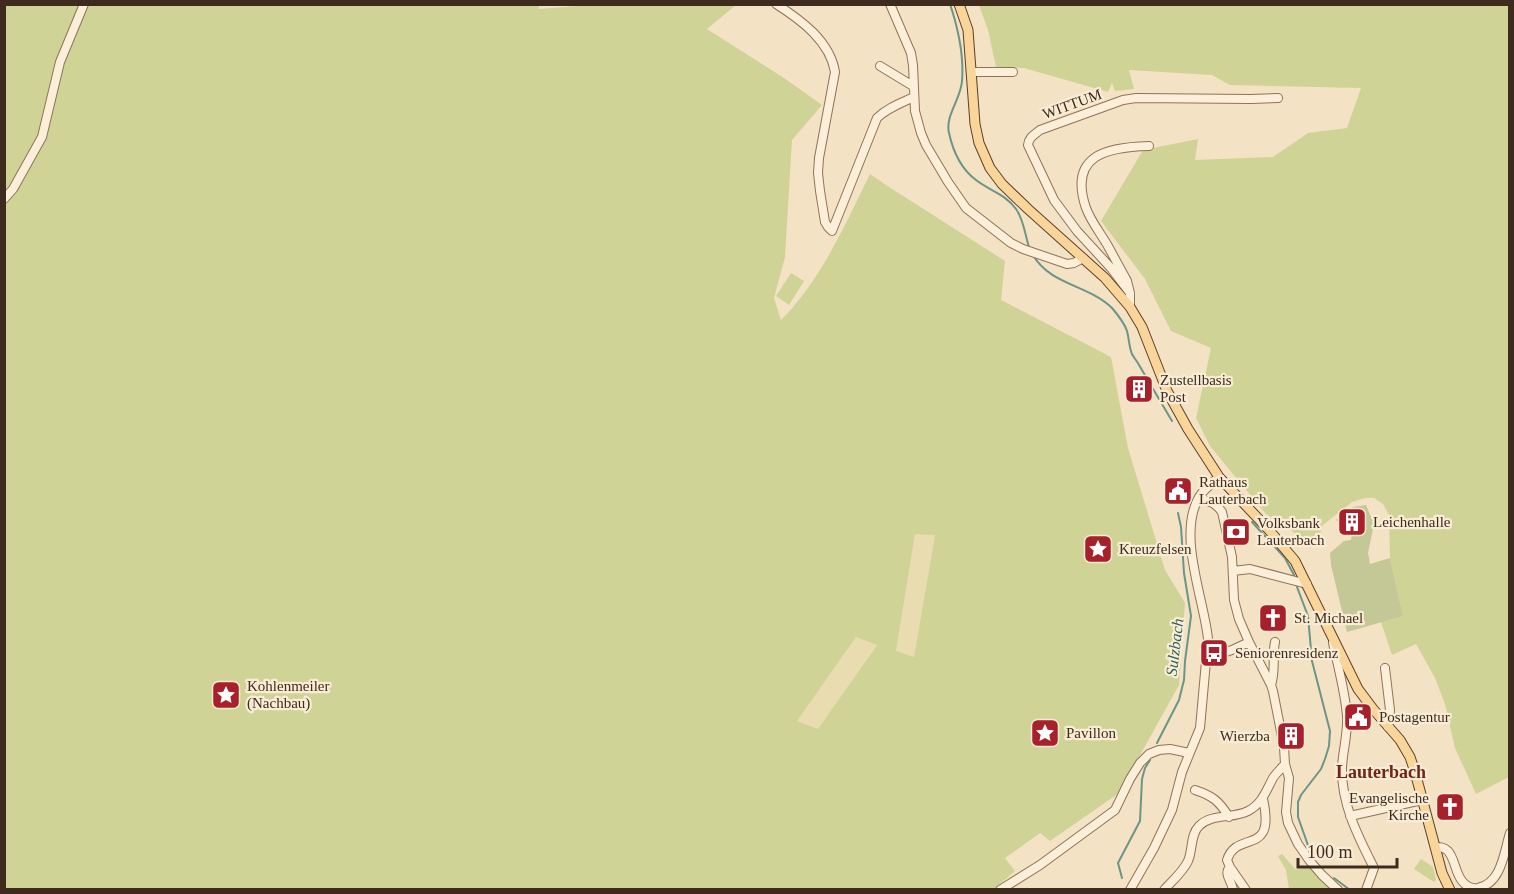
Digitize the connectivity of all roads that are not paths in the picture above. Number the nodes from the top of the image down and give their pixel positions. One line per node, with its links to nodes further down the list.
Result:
1 (84, 4): 12 (street)
2 (776, 4): 9 (street)
3 (890, 4): 8 (street)
4 (959, 4): 6 (main road)
5 (880, 66): 8 (street)
6 (972, 72): 7 (street); 13 (main road)
7 (1013, 72)
8 (913, 86): 9 (street)
9 (914, 98): 13 (street)
10 (1278, 98): 14 (street, WITTUM)
11 (1149, 146): 14 (street)
12 (4, 199)
13 (1083, 258): 15 (main road)
14 (1130, 293): 15 (street)
15 (1130, 307): 16 (main road)
16 (1219, 477): 17 (street); 19 (main road)
17 (1199, 498): 18 (street); 23 (street)
18 (1233, 572): 19 (street); 21 (street)
19 (1307, 584): 20 (main road)
20 (1331, 636): 26 (main road); 32 (street)
21 (1249, 642): 23 (street); 25 (street)
22 (1275, 642): 25 (street)
23 (1207, 658): 27 (street)
24 (1384, 668): 26 (street)
25 (1271, 684): 28 (street)
26 (1388, 727): 31 (main road)
27 (1189, 753): 37 (street); 38 (street)
28 (1285, 764): 30 (street); 42 (street)
29 (1195, 790): 33 (street)
30 (1263, 799): 33 (street); 36 (street)
31 (1422, 800): 32 (street); 35 (main road)
32 (1350, 816): 43 (street)
33 (1229, 817): 39 (street)
34 (1509, 833): 35 (street)
35 (1435, 847): 44 (main road)
36 (1230, 867): 40 (street); 41 (street)
37 (1000, 890)
38 (1130, 890)
39 (1164, 890)
40 (1233, 890)
41 (1246, 890)
42 (1338, 890)
43 (1366, 890)
44 (1450, 890)

